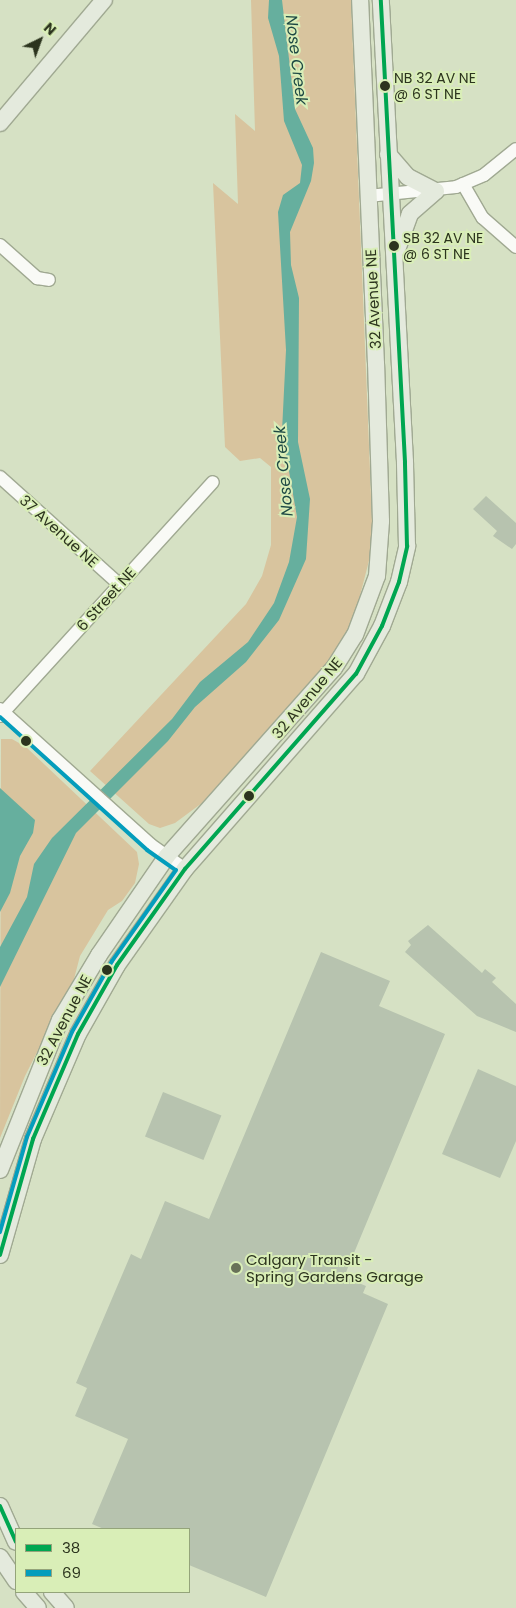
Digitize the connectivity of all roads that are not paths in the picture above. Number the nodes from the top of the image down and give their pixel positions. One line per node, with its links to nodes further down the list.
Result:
1 (104, 0): 4 (main road)
2 (360, 0): 10 (main road, 32 Avenue NE)
3 (381, 0): 6 (main road, 32 Avenue NE)
4 (0, 123)
5 (516, 150): 7 (street)
6 (388, 154): 8 (main road); 9 (main road, 32 Avenue NE)
7 (463, 184): 8 (street); 12 (street)
8 (436, 191): 9 (street); 13 (main road)
9 (389, 195): 10 (street); 13 (main road, 32 Avenue NE)
10 (368, 196): 19 (main road, 32 Avenue NE)
11 (0, 245): 14 (street)
12 (516, 246)
13 (394, 261): 20 (main road, 32 Avenue NE)
14 (49, 280)
15 (0, 477): 17 (street, 37 Avenue NE)
16 (213, 482): 17 (street, 6 Street NE)
17 (119, 584): 18 (street, 6 Street NE)
18 (1, 712): 19 (street)
19 (166, 856): 20 (street); 21 (main road, 32 Avenue NE)
20 (185, 869): 22 (main road, 32 Avenue NE)
21 (0, 1170)
22 (0, 1254)
23 (0, 1506): 24 (main road)
24 (15, 1540)
25 (0, 1557): 26 (main road)
26 (15, 1580)
27 (25, 1593): 29 (main road)
28 (53, 1593): 30 (main road)
29 (38, 1608)
30 (66, 1608)

